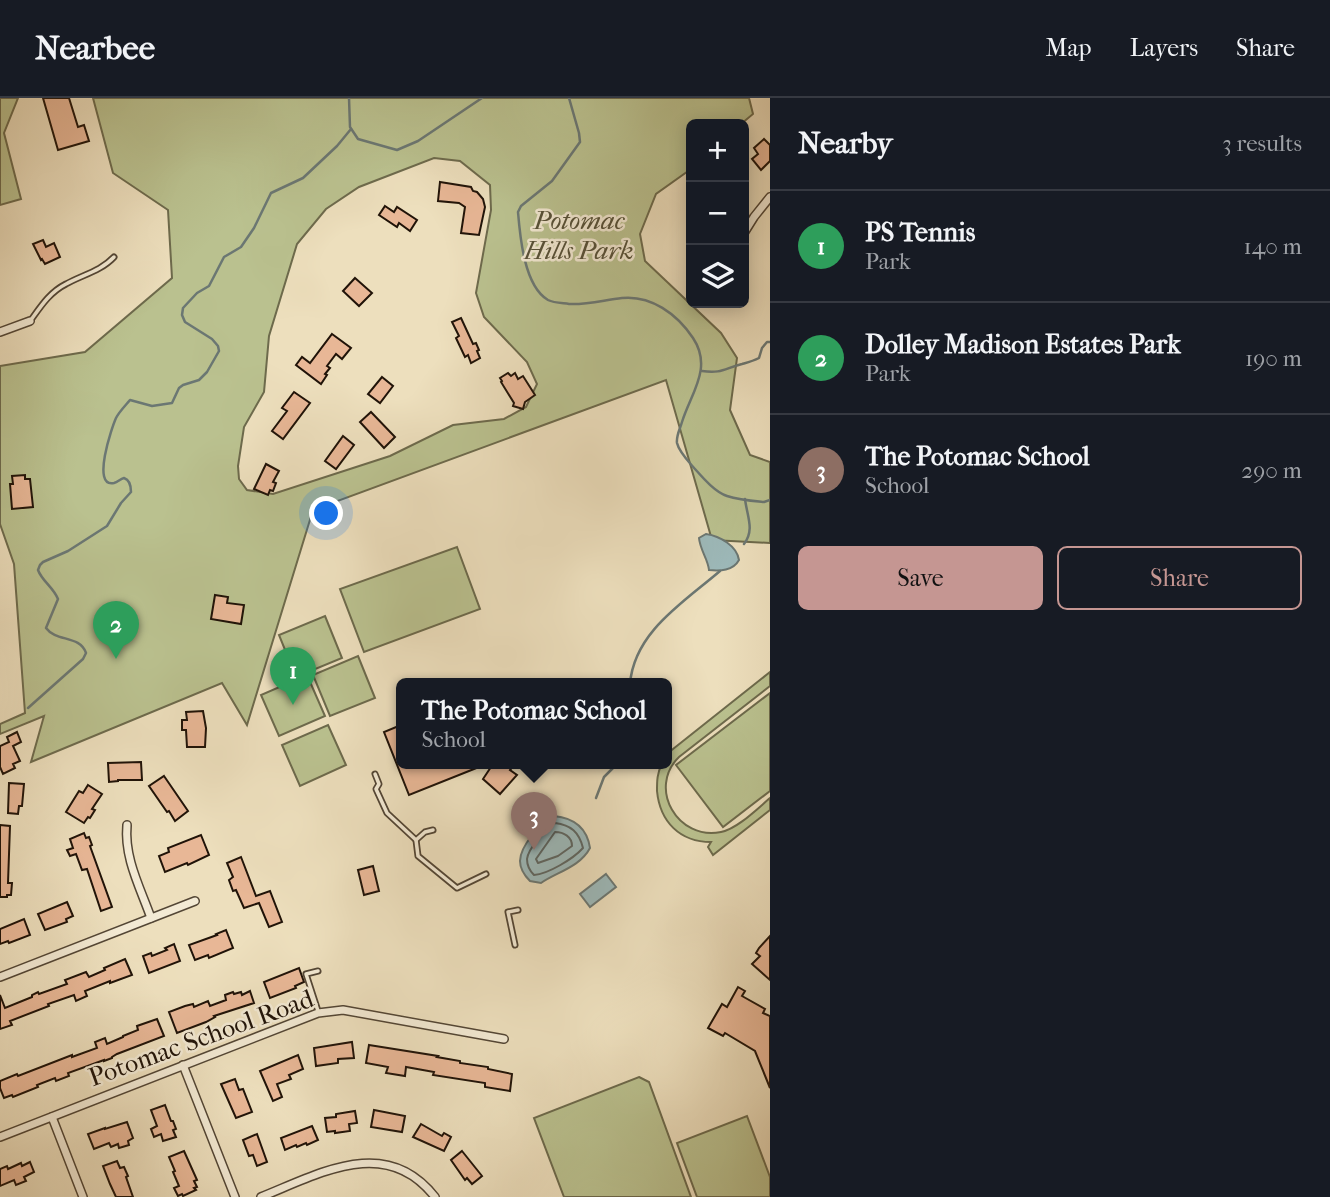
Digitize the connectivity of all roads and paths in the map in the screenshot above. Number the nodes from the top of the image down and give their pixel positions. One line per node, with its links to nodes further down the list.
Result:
1 (770, 197): 2 (street)
2 (749, 225)
3 (114, 257): 4 (lane)
4 (30, 321): 5 (street)
5 (0, 331)
6 (376, 774): 9 (lane)
7 (127, 825): 13 (street)
8 (433, 830): 9 (lane)
9 (416, 840): 10 (lane)
10 (486, 874)
11 (195, 901): 13 (street)
12 (517, 910): 14 (lane)
13 (151, 918): 16 (street)
14 (515, 945)
15 (317, 971): 17 (lane)
16 (0, 977)
17 (318, 1013): 18 (street, Potomac School Road); 19 (street, Potomac School Road)
18 (504, 1039)
19 (183, 1065): 20 (street, Potomac School Road); 23 (street)
20 (52, 1117): 21 (street, Potomac School Road); 22 (street)
21 (0, 1137)
22 (83, 1197)
23 (235, 1197)
24 (261, 1197): 25 (street)
25 (435, 1197)

